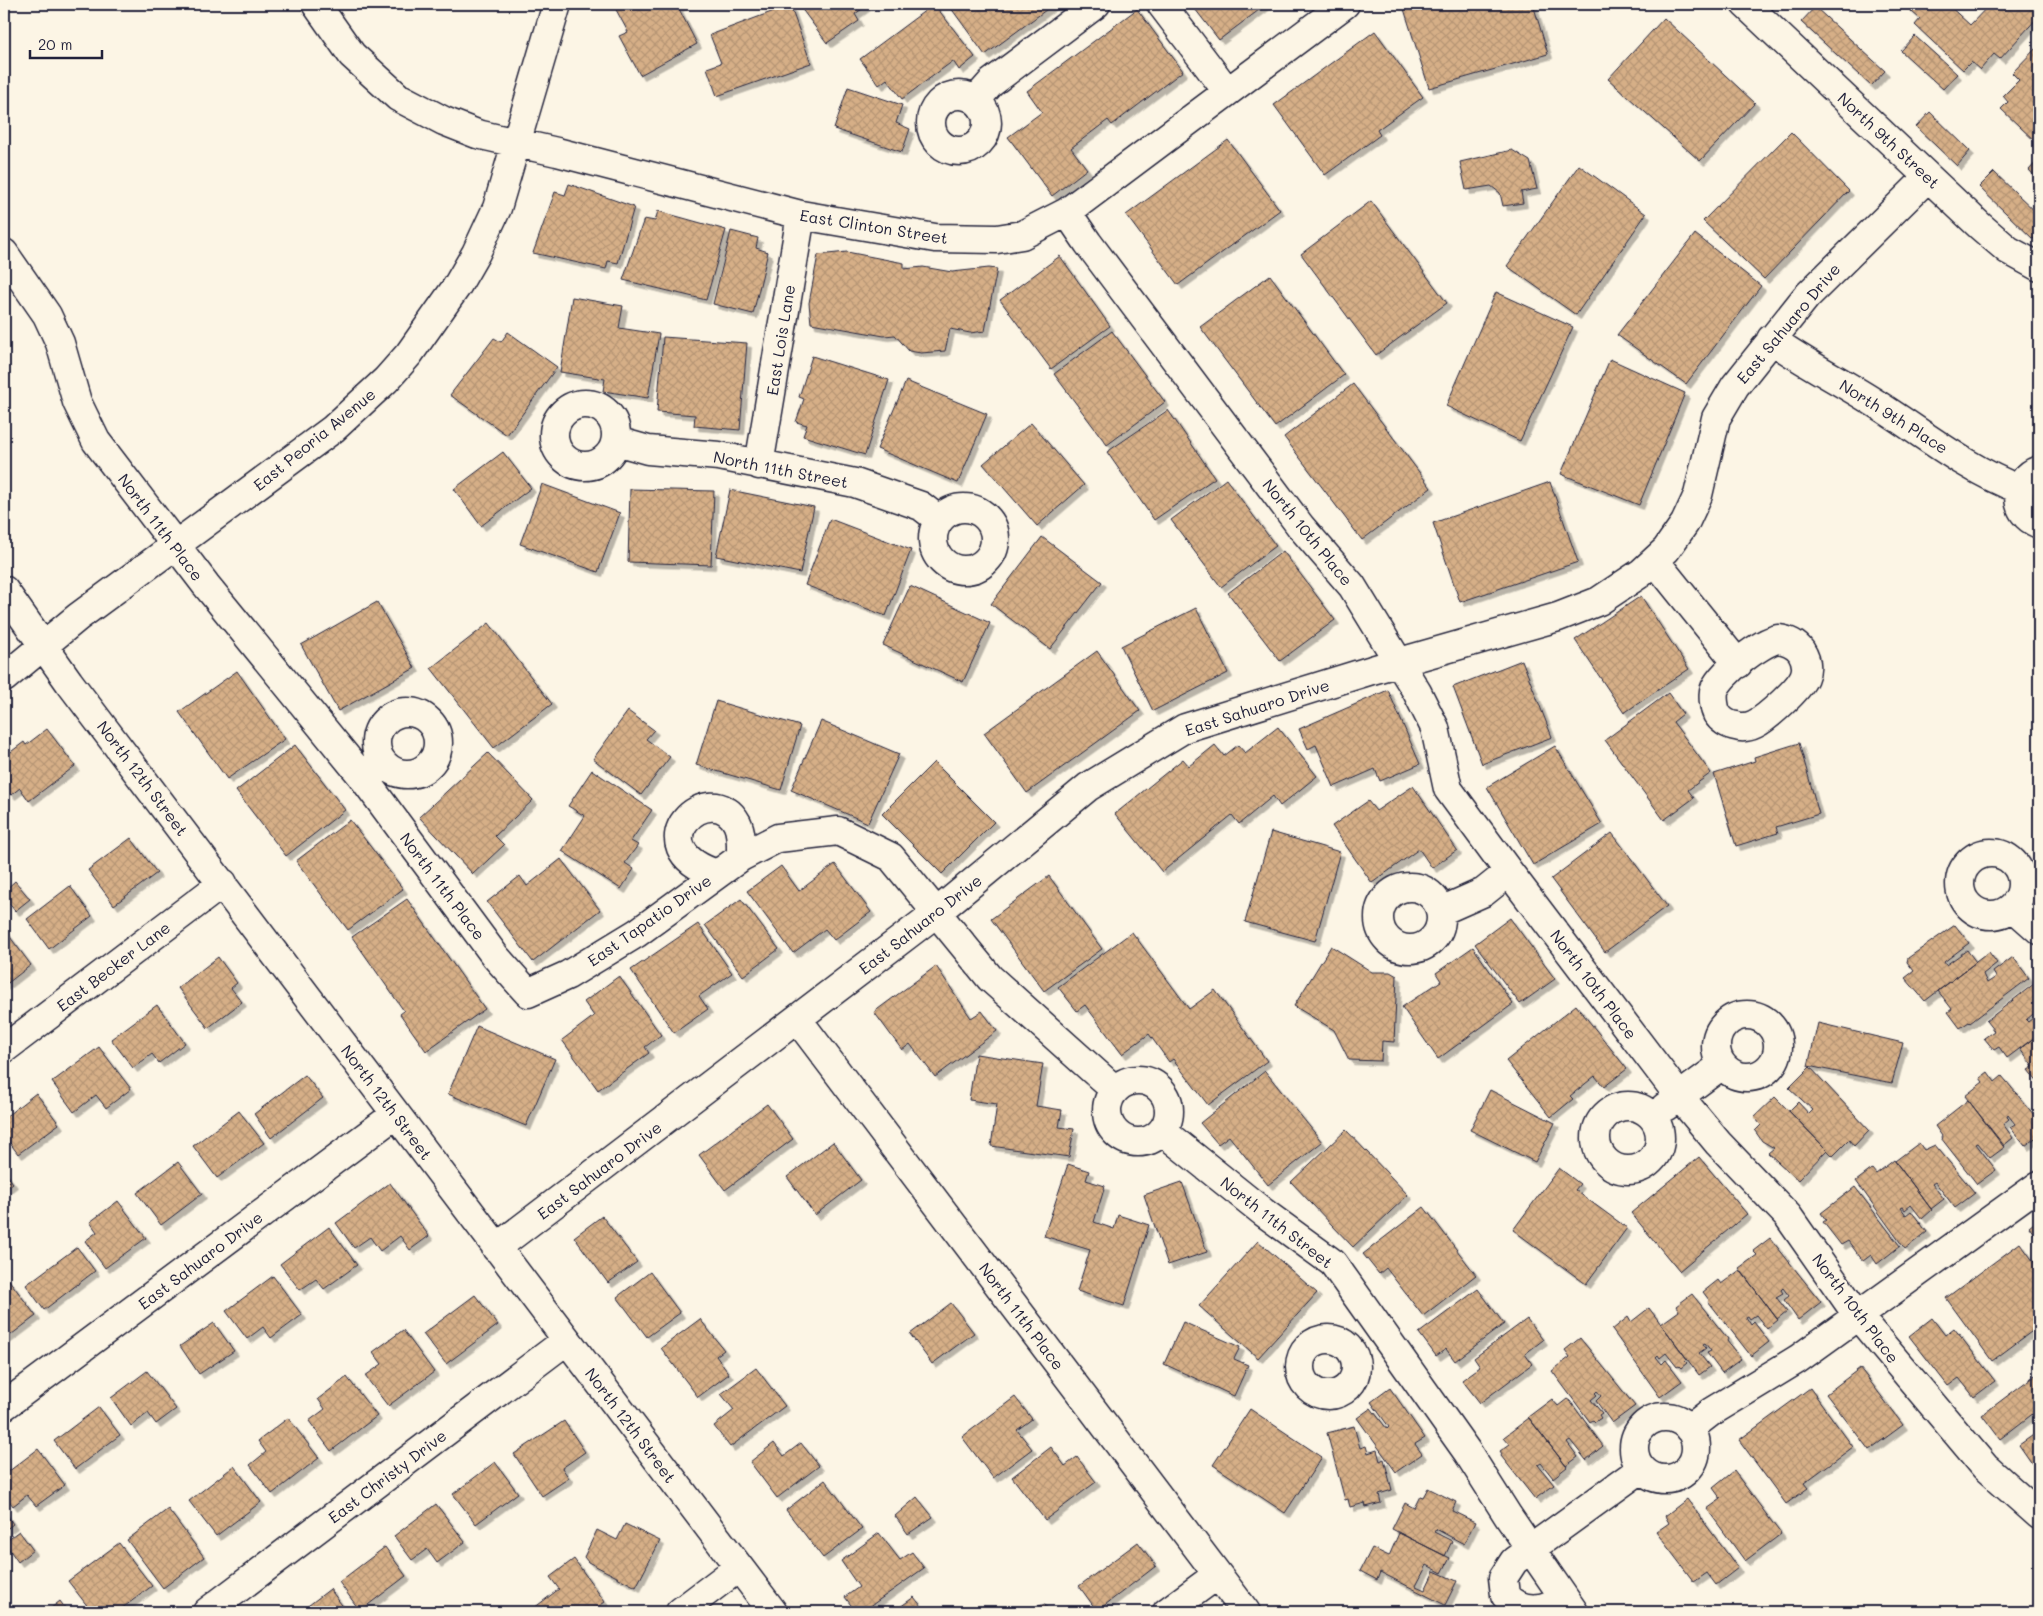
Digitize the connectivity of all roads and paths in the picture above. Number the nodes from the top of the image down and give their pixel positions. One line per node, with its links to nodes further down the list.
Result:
1 (316, 4): 9 (street, East Clinton Street)
2 (557, 4): 9 (street, East Peoria Avenue)
3 (1096, 4): 8 (street)
4 (1161, 4): 7 (street)
5 (1345, 4): 7 (street, East Clinton Street)
6 (1745, 4): 10 (street, North 9th Street)
7 (1227, 91): 11 (street, East Clinton Street)
8 (976, 100)
9 (516, 142): 12 (street, East Clinton Street); 22 (street, East Peoria Avenue)
10 (1928, 177): 14 (street, North 9th Street); 15 (street, East Sahuaro Drive)
11 (1067, 212): 12 (street, East Clinton Street); 26 (street, North 10th Place)
12 (801, 215): 17 (street, East Lois Lane)
13 (4, 253): 22 (street, North 11th Place)
14 (2039, 267)
15 (1771, 339): 19 (street, North 9th Place); 23 (street, East Sahuaro Drive)
16 (616, 441): 17 (street, North 11th Street)
17 (759, 465): 20 (street, North 11th Street)
18 (2039, 470): 19 (street)
19 (2019, 489): 21 (street)
20 (939, 520)
21 (2039, 524)
22 (174, 545): 25 (street, East Peoria Avenue); 37 (street, North 11th Place)
23 (1655, 562): 26 (street, East Sahuaro Drive); 27 (street)
24 (4, 590): 25 (street, North 12th Street)
25 (44, 646): 28 (street, East Peoria Avenue); 32 (street, North 12th Street)
26 (1399, 663): 30 (street, North 10th Place); 35 (street, East Sahuaro Drive)
27 (1738, 664)
28 (4, 678)
29 (741, 857): 31 (street, East Tapatio Drive); 31 (street, East Tapatio Drive); 35 (street, East Tapatio Drive)
30 (1509, 872): 34 (street); 42 (street, North 10th Place)
31 (717, 874): 37 (street, East Tapatio Drive)
32 (223, 883): 39 (street, East Becker Lane); 43 (street, North 12th Street)
33 (2012, 907): 36 (street)
34 (1441, 912)
35 (936, 913): 38 (street, East Sahuaro Drive); 41 (street)
36 (2039, 930)
37 (528, 993)
38 (798, 1020): 47 (street, East Sahuaro Drive); 58 (street, North 11th Place)
39 (4, 1049)
40 (1722, 1065): 42 (street)
41 (1115, 1090): 45 (street); 45 (street)
42 (1679, 1096): 44 (street); 48 (street, North 10th Place)
43 (396, 1114): 47 (street, North 12th Street); 52 (street, East Sahuaro Drive)
44 (1652, 1117)
45 (1162, 1131): 49 (street, North 11th Street)
46 (2039, 1185): 48 (street)
47 (496, 1248): 50 (street, North 12th Street)
48 (1858, 1316): 53 (street); 55 (street, North 10th Place)
49 (1379, 1325): 51 (street); 56 (street, North 11th Street)
50 (567, 1340): 57 (street, North 12th Street); 60 (street, East Christy Drive)
51 (1350, 1350)
52 (4, 1406)
53 (1689, 1429): 54 (street); 54 (street)
54 (1641, 1469): 56 (street)
55 (2039, 1515)
56 (1529, 1548): 59 (street, North 11th Street); 59 (street, North 11th Street)
57 (738, 1568): 61 (street); 62 (street, North 12th Street)
58 (1217, 1575): 63 (street); 64 (street, North 11th Place)
59 (1568, 1605)
60 (207, 1612)
61 (680, 1612)
62 (773, 1612)
63 (1167, 1612)
64 (1246, 1612)

